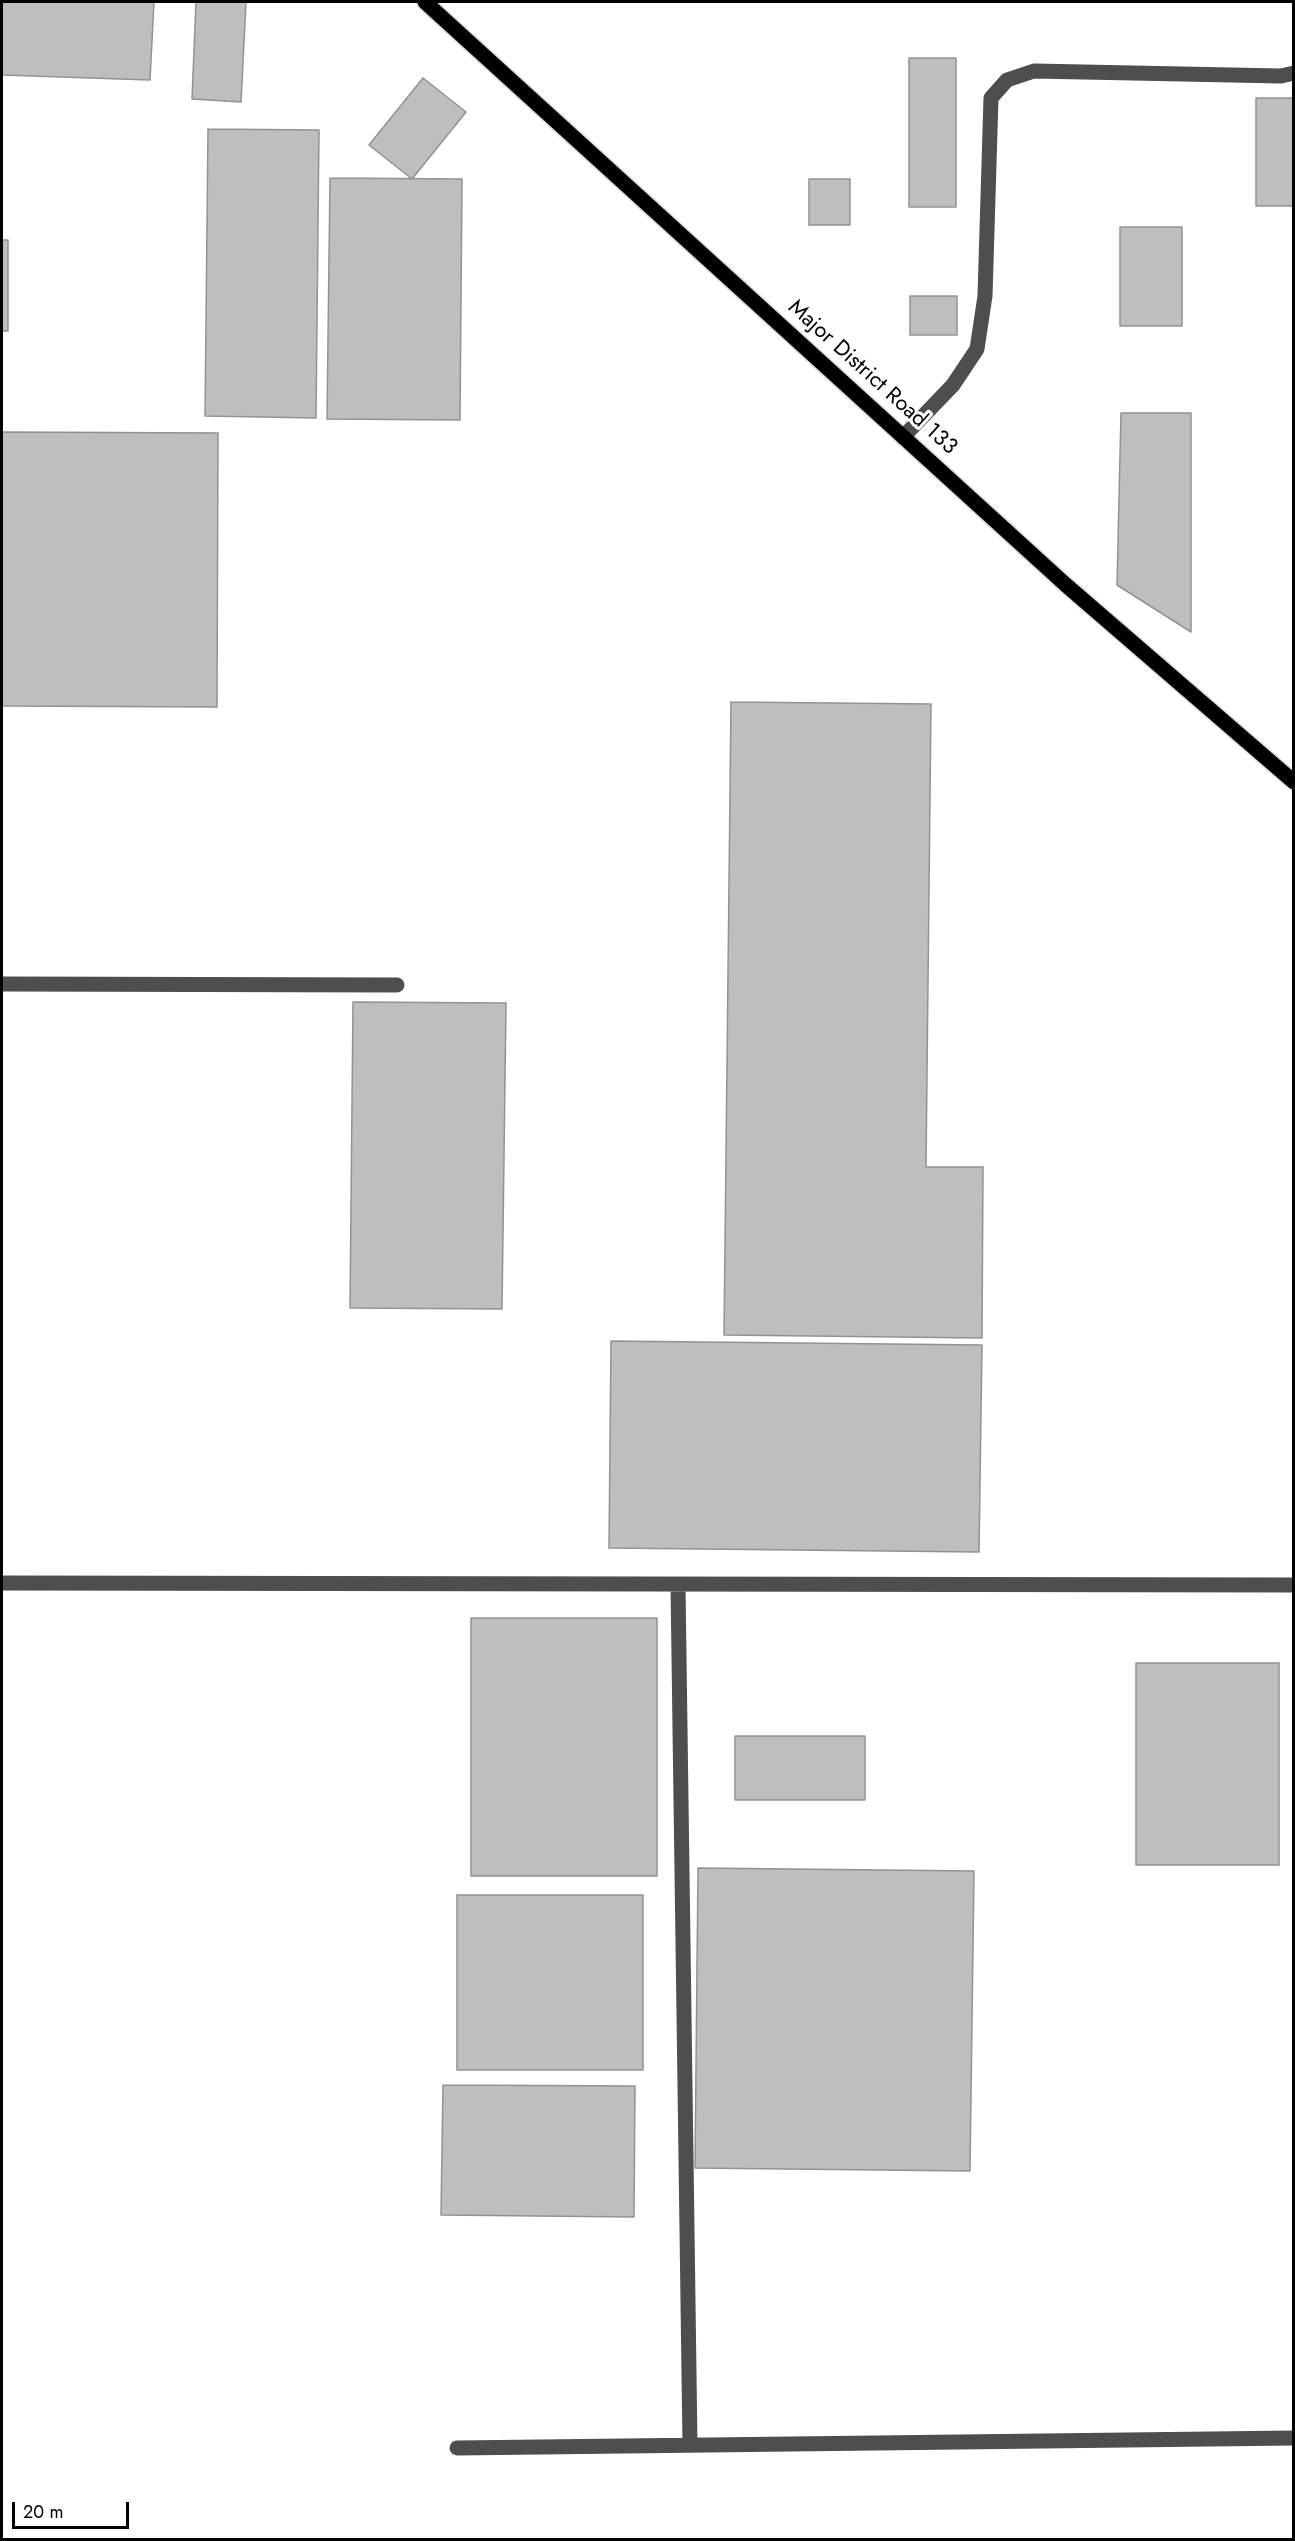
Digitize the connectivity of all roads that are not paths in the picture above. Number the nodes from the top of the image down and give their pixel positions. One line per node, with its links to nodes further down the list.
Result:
1 (425, 2): 3 (main road, Major District Road 133)
2 (1293, 74): 3 (street)
3 (903, 437): 4 (main road, Major District Road 133)
4 (1293, 782)
5 (2, 984): 6 (street)
6 (397, 985)
7 (2, 1583): 8 (street)
8 (678, 1585): 9 (street); 11 (street)
9 (1293, 1585)
10 (1293, 2438): 11 (street)
11 (690, 2445): 12 (street)
12 (457, 2448)

